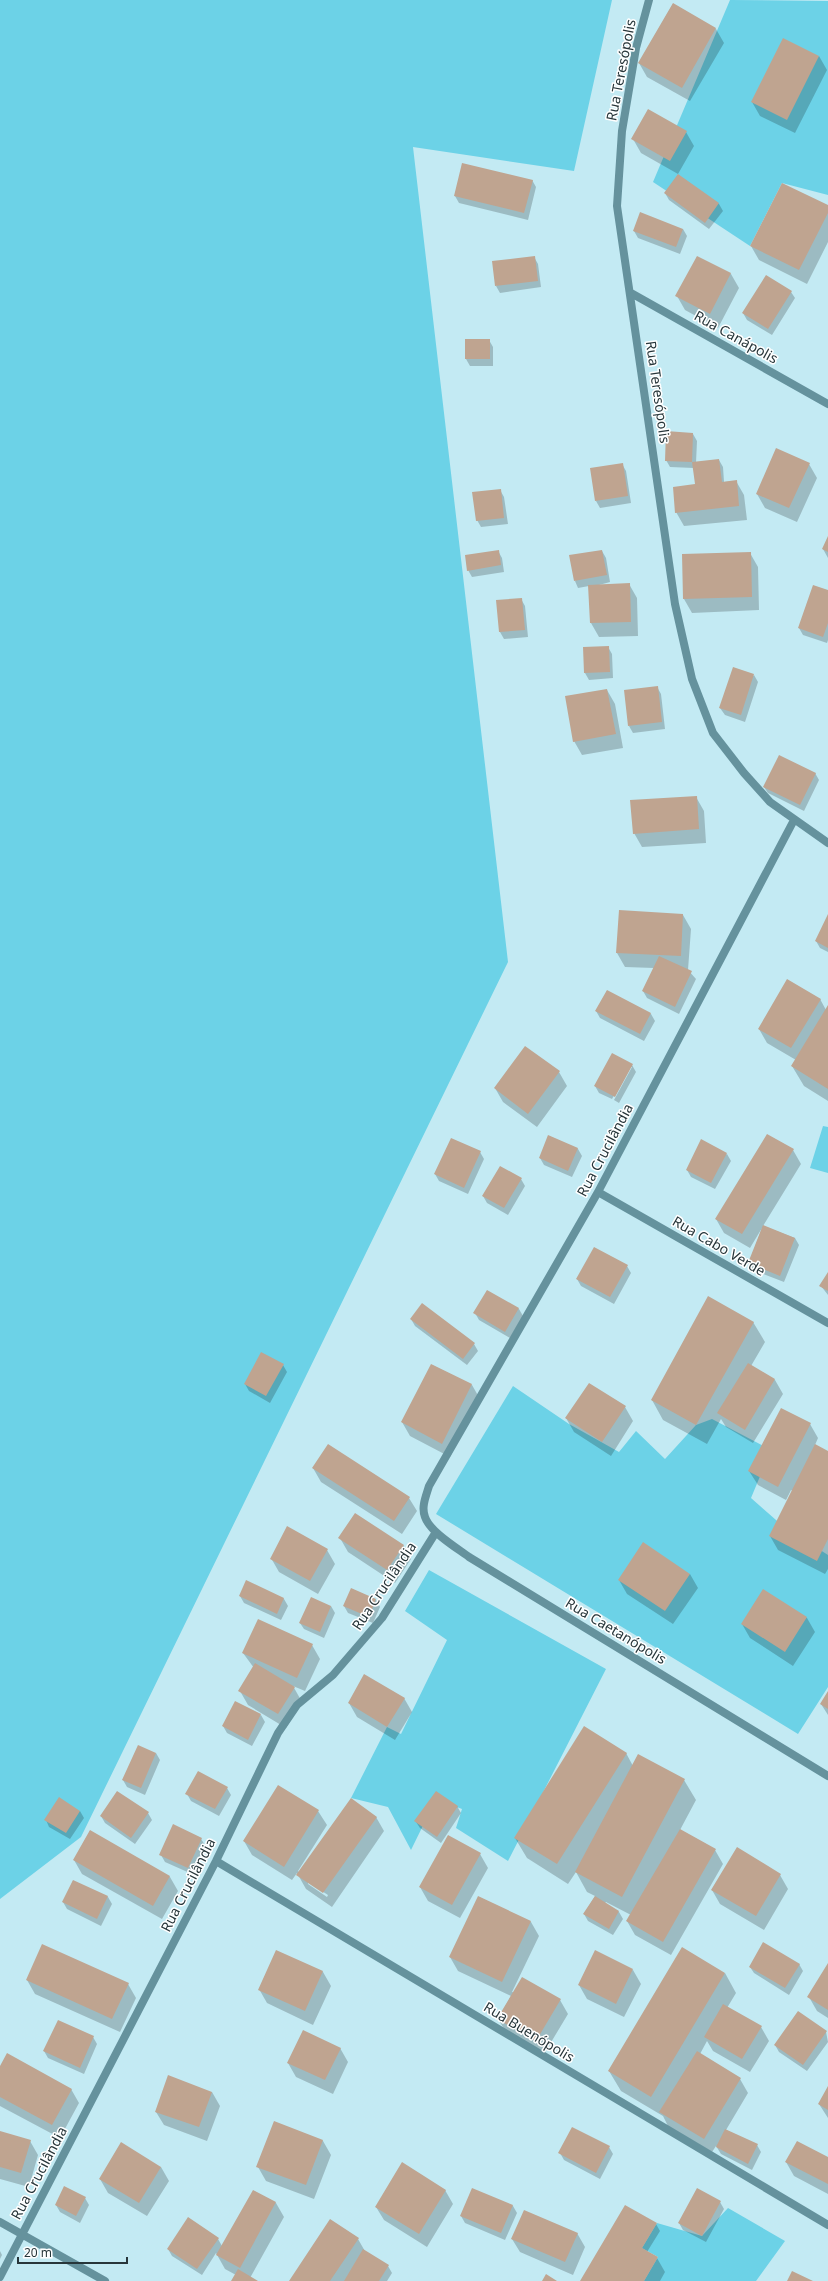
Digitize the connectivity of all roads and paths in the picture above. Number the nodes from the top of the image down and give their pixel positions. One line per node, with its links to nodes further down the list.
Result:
1 (649, 0): 2 (street, Rua Teresópolis)
2 (631, 293): 3 (street, Rua Canápolis); 4 (street, Rua Teresópolis)
3 (828, 404)
4 (794, 820): 5 (street, Rua Teresópolis); 6 (street, Rua Crucilândia)
5 (828, 843)
6 (598, 1192): 7 (street, Rua Cabo Verde); 8 (street, Rua Crucilândia)
7 (828, 1323)
8 (429, 1486): 9 (street, Rua Caetanópolis)
9 (436, 1532): 10 (street, Rua Caetanópolis); 11 (street, Rua Crucilândia)
10 (828, 1776)
11 (216, 1861): 13 (street, Rua Buenópolis); 14 (street, Rua Crucilândia)
12 (0, 2222): 14 (street)
13 (828, 2225)
14 (21, 2234): 15 (street, Rua Crucilândia); 16 (street)
15 (0, 2277)
16 (105, 2281)

